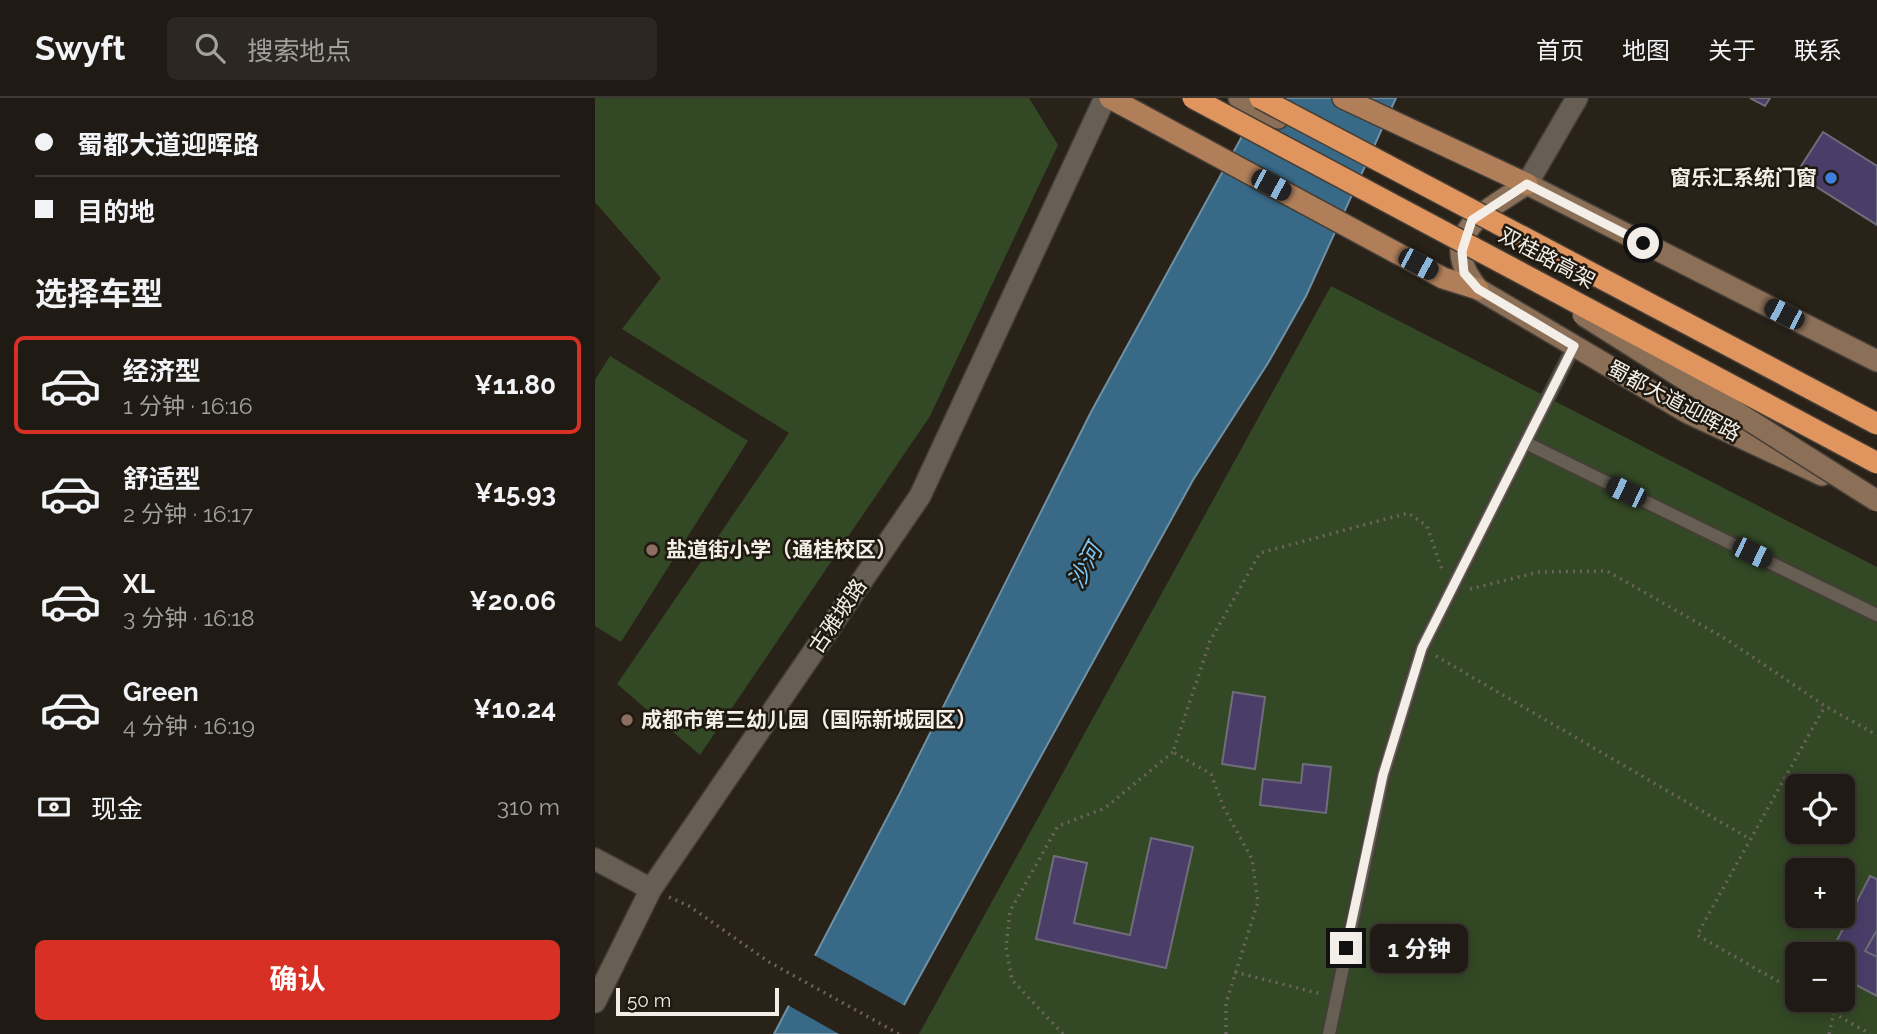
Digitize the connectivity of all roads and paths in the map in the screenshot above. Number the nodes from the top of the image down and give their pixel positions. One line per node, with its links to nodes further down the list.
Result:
1 (1108, 98): 9 (main road); 24 (street, 古雅坡路)
2 (1193, 98): 8 (highway, 双桂路高架, bridge)
3 (1239, 98): 7 (street, bridge)
4 (1260, 98): 12 (highway, 双桂路高架, bridge)
5 (1343, 98): 7 (main road)
6 (1577, 98): 7 (street)
7 (1527, 184): 9 (street); 11 (street)
8 (1496, 258): 14 (highway, 双桂路高架, bridge); 15 (street, bridge)
9 (1478, 289): 10 (street, 蜀都大道迎晖路)
10 (1574, 346): 13 (lane); 15 (street, 蜀都大道迎晖路)
11 (1877, 361)
12 (1877, 424)
13 (1526, 443): 16 (lane); 17 (lane)
14 (1877, 463)
15 (1877, 500)
16 (1450, 594): 18 (lane); 19 (path); 21 (path)
17 (1877, 615)
18 (1422, 648): 22 (path); 27 (lane)
19 (1825, 706): 20 (path); 22 (path)
20 (1877, 735)
21 (1173, 752): 25 (path); 31 (path)
22 (1750, 839): 26 (path)
23 (595, 859): 24 (street)
24 (651, 889): 28 (street, 古雅坡路); 30 (path)
25 (1235, 972): 27 (path); 32 (path)
26 (1785, 985)
27 (1335, 998): 33 (lane)
28 (595, 1002)
29 (1834, 1013): 34 (path); 35 (path)
30 (899, 1034)
31 (1063, 1034)
32 (1226, 1034)
33 (1329, 1034)
34 (1829, 1034)
35 (1870, 1034)

